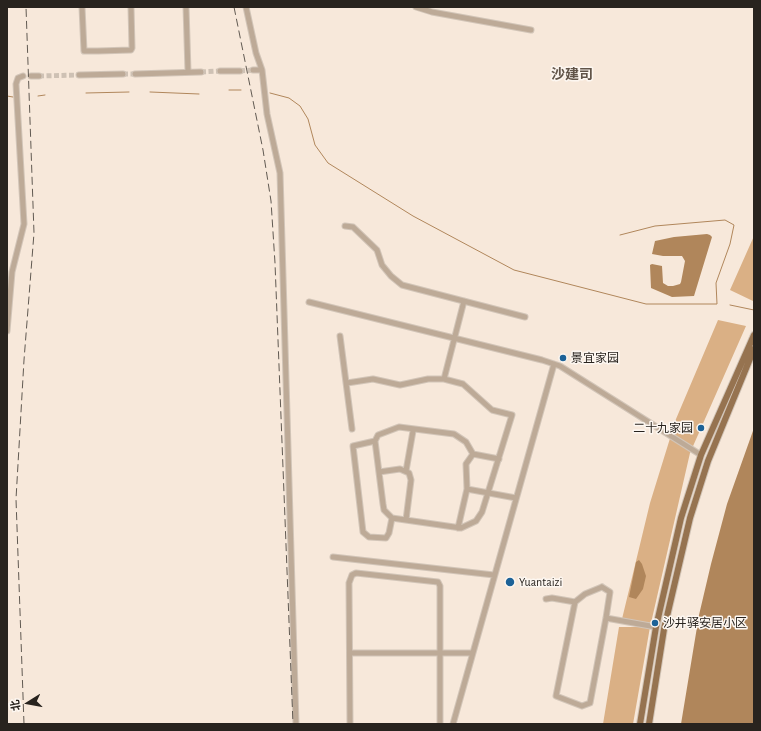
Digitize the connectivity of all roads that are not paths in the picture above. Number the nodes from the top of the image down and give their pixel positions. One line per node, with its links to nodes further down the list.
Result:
1 (82, 7): 2 (street)
2 (131, 7)
3 (186, 7): 11 (street)
4 (246, 7): 8 (street)
5 (416, 7): 6 (street)
6 (531, 30)
7 (253, 70): 8 (street)
8 (262, 70): 54 (street)
9 (220, 71): 10 (street)
10 (240, 71)
11 (188, 72): 12 (street); 14 (street)
12 (201, 72)
13 (123, 74): 15 (street)
14 (135, 74)
15 (79, 75)
16 (23, 76): 23 (street)
17 (31, 76): 18 (street)
18 (39, 76)
19 (345, 226): 20 (street)
20 (464, 301): 22 (street); 26 (street)
21 (309, 302): 26 (street)
22 (525, 317)
23 (7, 331)
24 (754, 335): 35 (main road)
25 (340, 336): 30 (street)
26 (455, 339): 28 (street); 29 (street)
27 (754, 349): 59 (main road)
28 (554, 364): 35 (street); 41 (street)
29 (444, 379): 30 (street); 36 (street)
30 (347, 383): 31 (street)
31 (352, 429)
32 (413, 430): 33 (street); 34 (street); 37 (street)
33 (375, 441): 38 (street); 42 (street)
34 (473, 454): 36 (street); 39 (street)
35 (701, 455): 50 (main road)
36 (499, 459): 40 (street)
37 (406, 471): 38 (street); 43 (street)
38 (379, 472): 42 (street)
39 (467, 489): 40 (street); 44 (street)
40 (488, 493): 41 (street); 44 (street)
41 (516, 498): 46 (street)
42 (392, 518): 43 (street)
43 (406, 520): 44 (street)
44 (458, 528)
45 (333, 557): 46 (street)
46 (494, 575): 53 (street)
47 (546, 599): 48 (street)
48 (574, 602): 49 (street); 49 (street)
49 (606, 618): 50 (street)
50 (656, 627): 58 (main road)
51 (350, 653): 52 (street); 52 (street); 55 (street)
52 (440, 653): 53 (street); 56 (street)
53 (472, 653): 57 (street)
54 (296, 724)
55 (350, 724)
56 (440, 724)
57 (453, 724)
58 (640, 724)
59 (650, 724)

